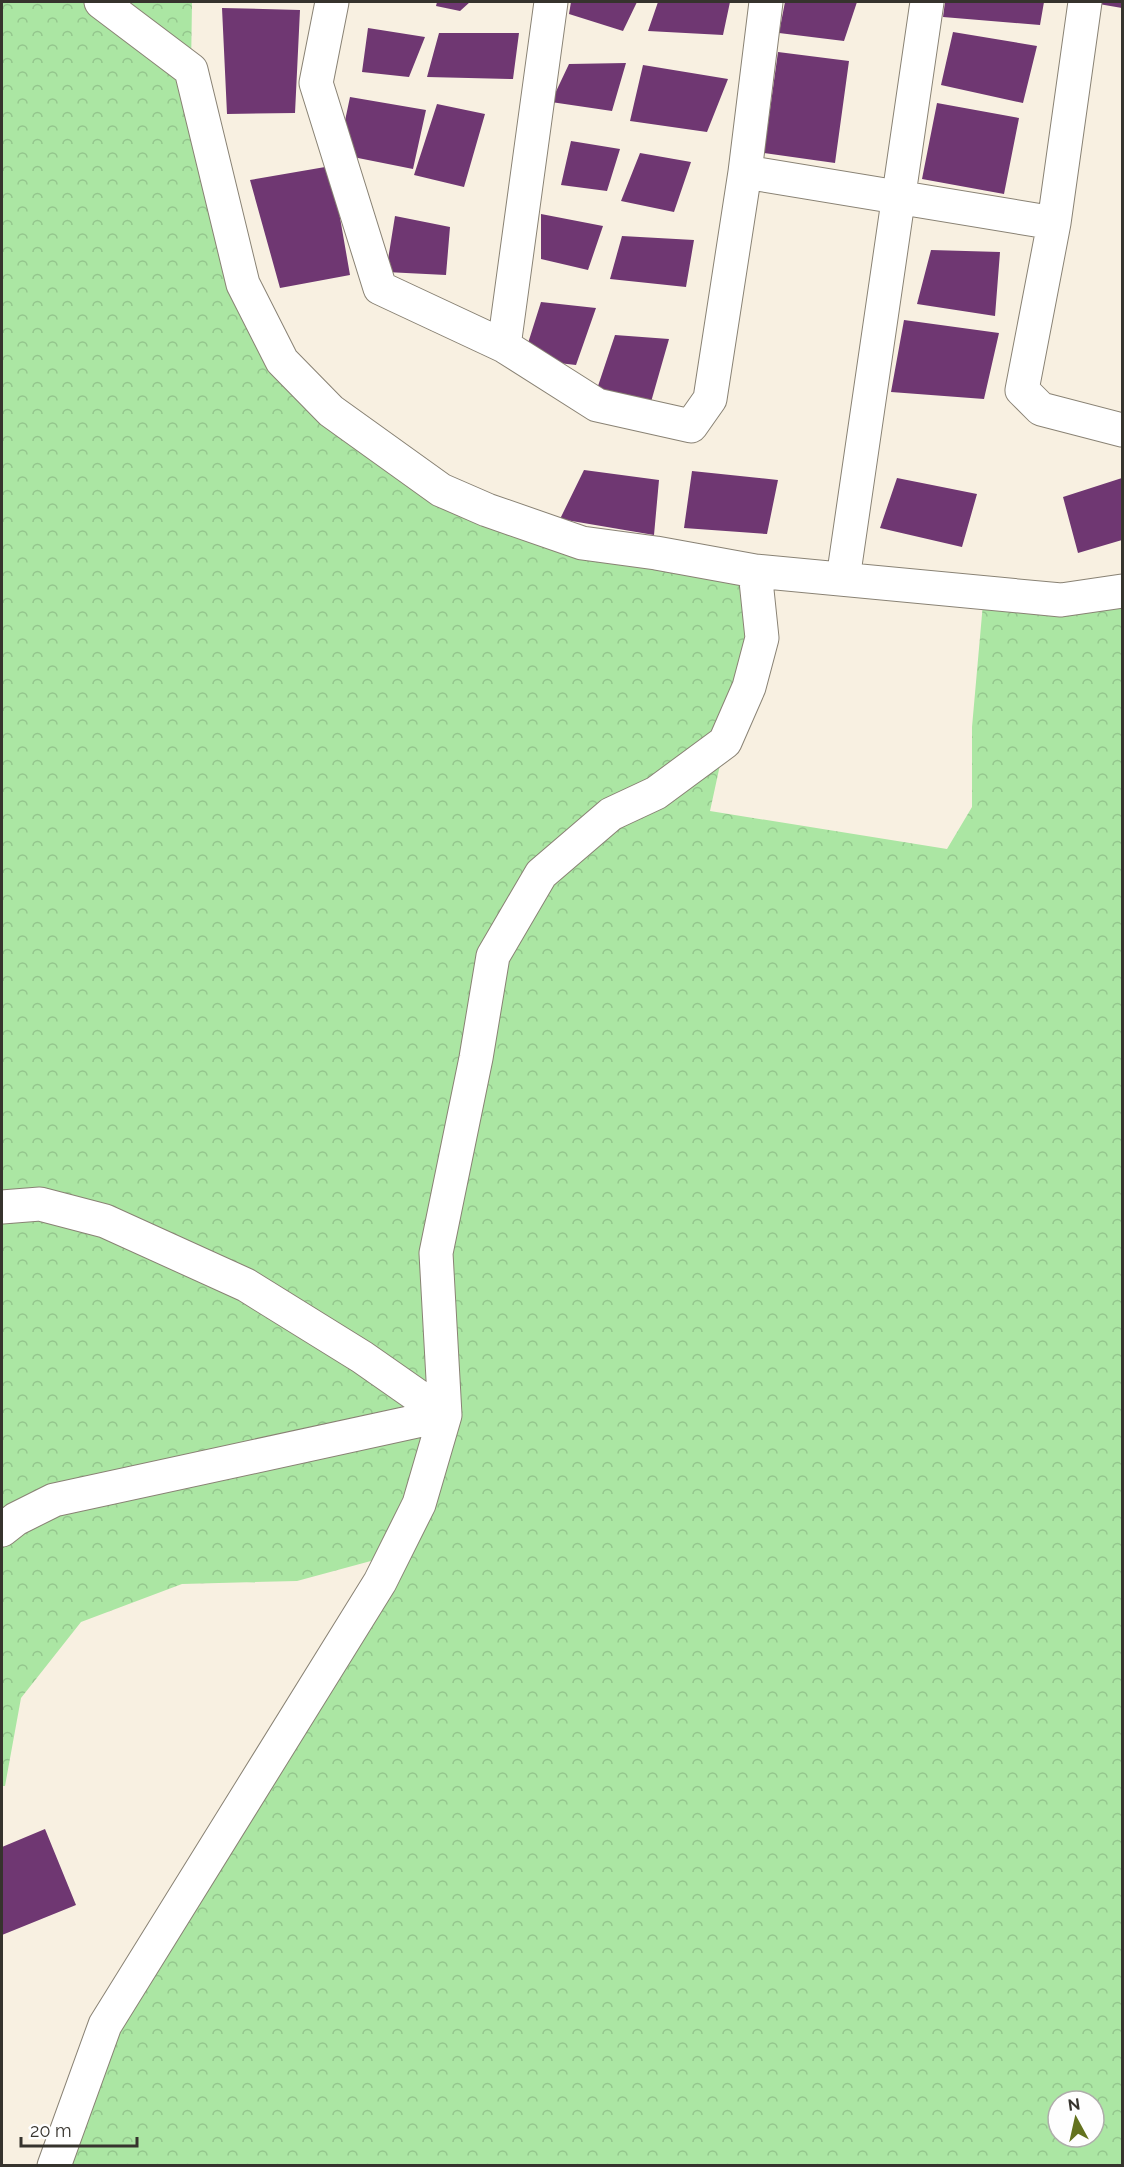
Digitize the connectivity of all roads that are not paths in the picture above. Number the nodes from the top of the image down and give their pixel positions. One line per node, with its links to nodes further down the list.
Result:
1 (100, 2): 12 (street)
2 (332, 2): 10 (street)
3 (551, 2): 10 (street)
4 (766, 2): 7 (street)
5 (927, 2): 8 (street)
6 (1085, 2): 9 (street)
7 (745, 172): 8 (street); 10 (street)
8 (898, 197): 9 (street); 13 (street)
9 (1054, 224): 11 (street)
10 (504, 346)
11 (1122, 430)
12 (755, 571): 13 (street); 16 (street)
13 (843, 579): 14 (street)
14 (1122, 591)
15 (2, 1208): 16 (street)
16 (445, 1415): 17 (street); 18 (street)
17 (2, 1530)
18 (54, 2166)

